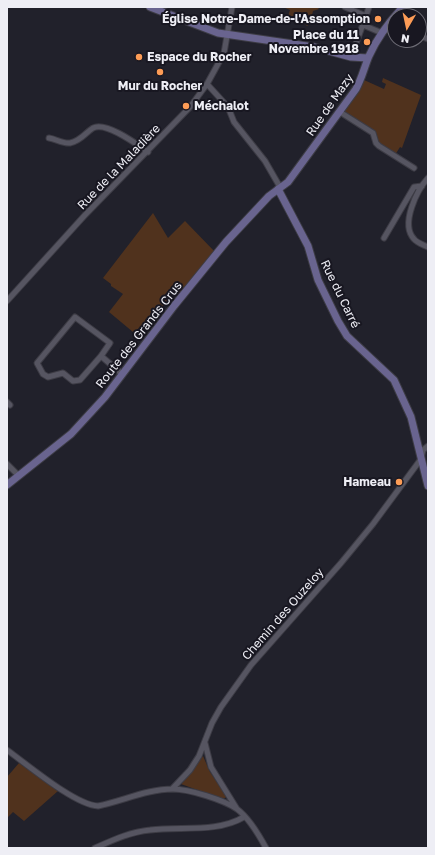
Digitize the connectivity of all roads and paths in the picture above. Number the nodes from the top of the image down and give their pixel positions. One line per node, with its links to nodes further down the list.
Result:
1 (150, 7): 9 (main road)
2 (232, 7): 9 (street, Rue de la Maladière)
3 (345, 7): 5 (street)
4 (369, 7): 5 (street)
5 (366, 16): 6 (street)
6 (362, 25): 8 (street); 10 (street)
7 (387, 28): 8 (main road, Rue de Mazy)
8 (382, 32): 11 (main road, Rue de Mazy)
9 (227, 35): 10 (main road); 12 (street, Rue de la Maladière)
10 (351, 57): 11 (main road)
11 (368, 58): 13 (main road, Rue de Mazy)
12 (207, 84): 15 (street, Rue de la Maladière); 19 (street)
13 (340, 112): 16 (street); 19 (main road, Rue de Mazy)
14 (49, 138): 15 (street)
15 (148, 152): 22 (street, Rue de la Maladière)
16 (414, 168)
17 (428, 178): 18 (street)
18 (422, 186): 20 (street); 21 (street)
19 (279, 188): 24 (main road, Route des Grands Crus); 26 (main road, Rue du Carré)
20 (384, 238)
21 (428, 247)
22 (7, 301)
23 (101, 356): 23 (street); 24 (street)
24 (122, 374): 28 (main road, Route des Grands Crus)
25 (428, 446): 26 (street, Chemin des Ouzeloy)
26 (421, 459): 30 (main road, Rue du Carré); 31 (street, Chemin des Ouzeloy)
27 (7, 464): 28 (street)
28 (19, 476): 29 (main road, Route des Grands Crus)
29 (7, 485)
30 (428, 486)
31 (205, 742): 33 (street, Chemin des Ouzeloy); 34 (street)
32 (7, 750): 33 (street)
33 (172, 789): 34 (street)
34 (237, 809): 35 (street)
35 (244, 817): 36 (street); 37 (street)
36 (95, 848)
37 (266, 848)

